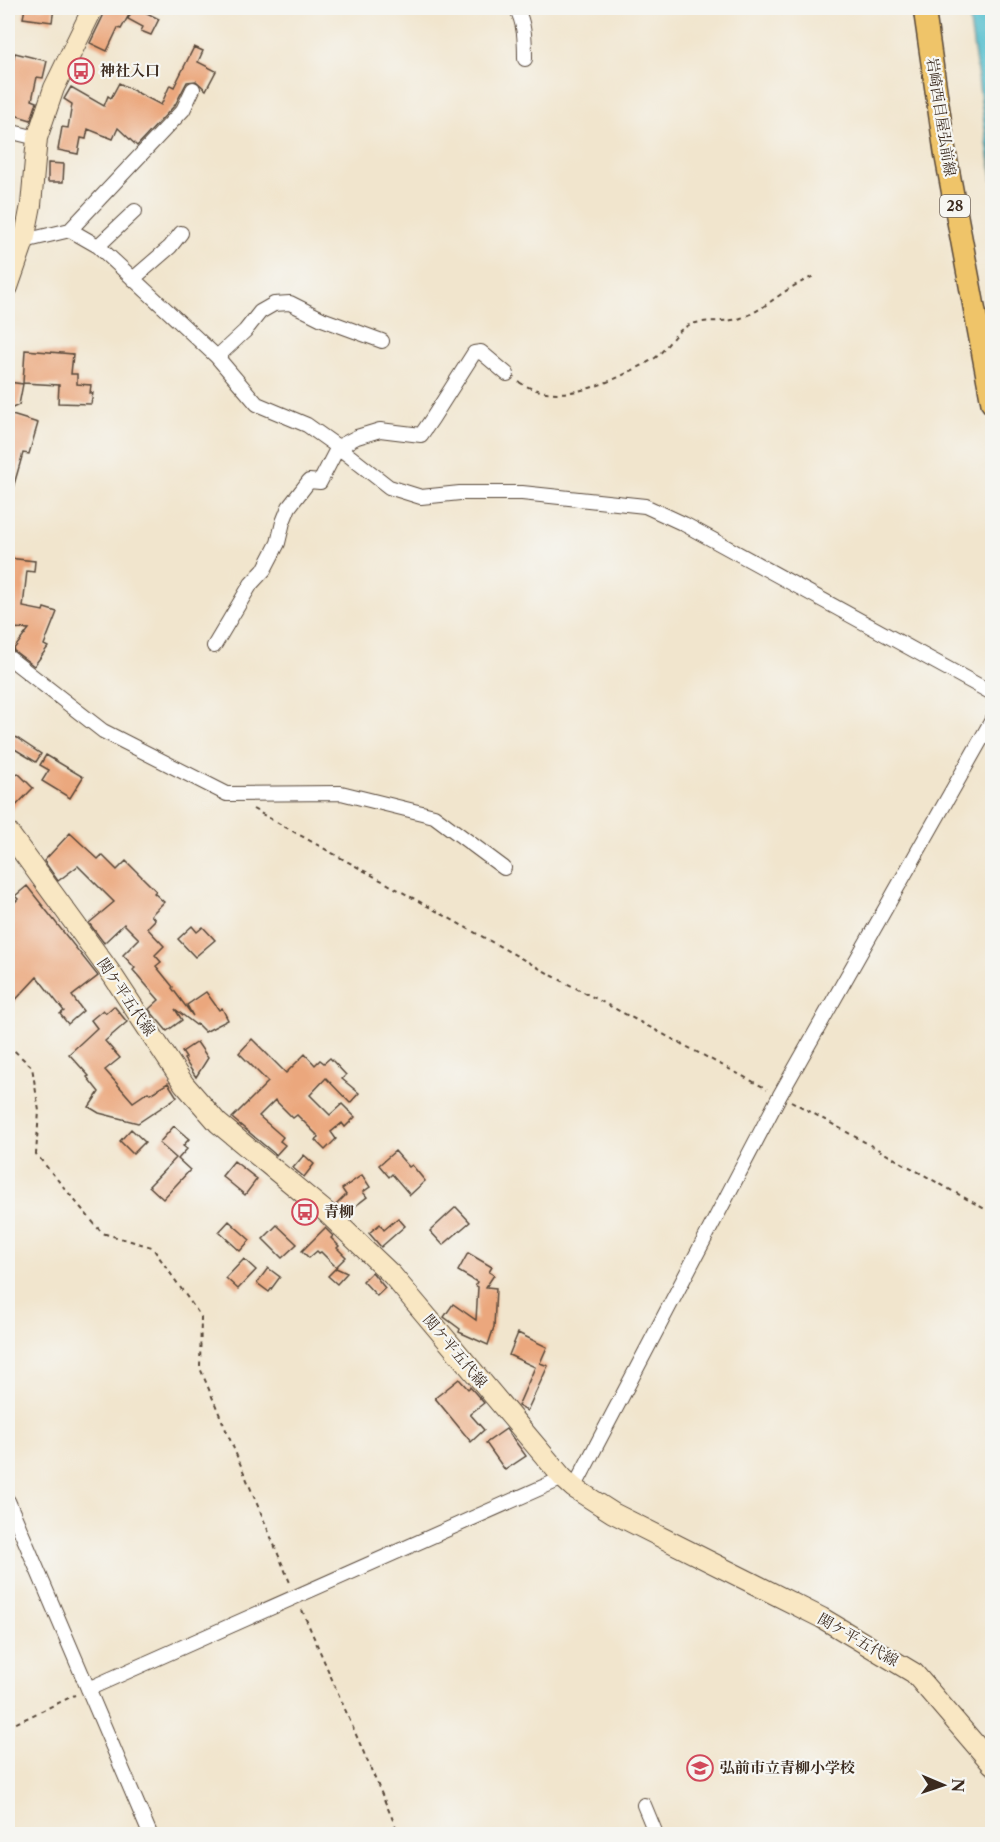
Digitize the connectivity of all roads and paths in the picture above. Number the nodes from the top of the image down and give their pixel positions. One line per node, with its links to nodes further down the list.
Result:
1 (93, 8): 7 (main road)
2 (516, 8): 4 (street)
3 (924, 8): 19 (main road, 岩崎西目屋弘前線 / 28)
4 (525, 59)
5 (193, 90): 9 (street)
6 (8, 131): 7 (street)
7 (37, 138): 12 (main road)
8 (135, 211): 11 (street)
9 (70, 230): 11 (street); 12 (street)
10 (181, 232): 14 (street)
11 (98, 246): 14 (street)
12 (17, 250): 15 (main road)
13 (816, 275): 18 (path)
14 (133, 279): 17 (street)
15 (8, 287)
16 (382, 341): 17 (street)
17 (217, 357): 20 (street)
18 (507, 374): 20 (street)
19 (993, 404)
20 (338, 447): 21 (street); 23 (street)
21 (214, 646)
22 (8, 657): 25 (street)
23 (993, 693)
24 (993, 720): 29 (street)
25 (227, 794): 27 (street); 29 (path)
26 (8, 832): 31 (main road, 関ケ平五代線)
27 (504, 868)
28 (8, 1045): 33 (path)
29 (780, 1095): 30 (path); 31 (street)
30 (993, 1213)
31 (569, 1483): 33 (street); 36 (main road, 関ケ平五代線)
32 (8, 1501): 34 (street)
33 (296, 1597): 34 (street); 39 (path)
34 (88, 1689): 35 (path); 38 (street)
35 (8, 1727)
36 (993, 1764)
37 (644, 1805): 40 (street)
38 (150, 1834)
39 (399, 1834)
40 (656, 1834)

